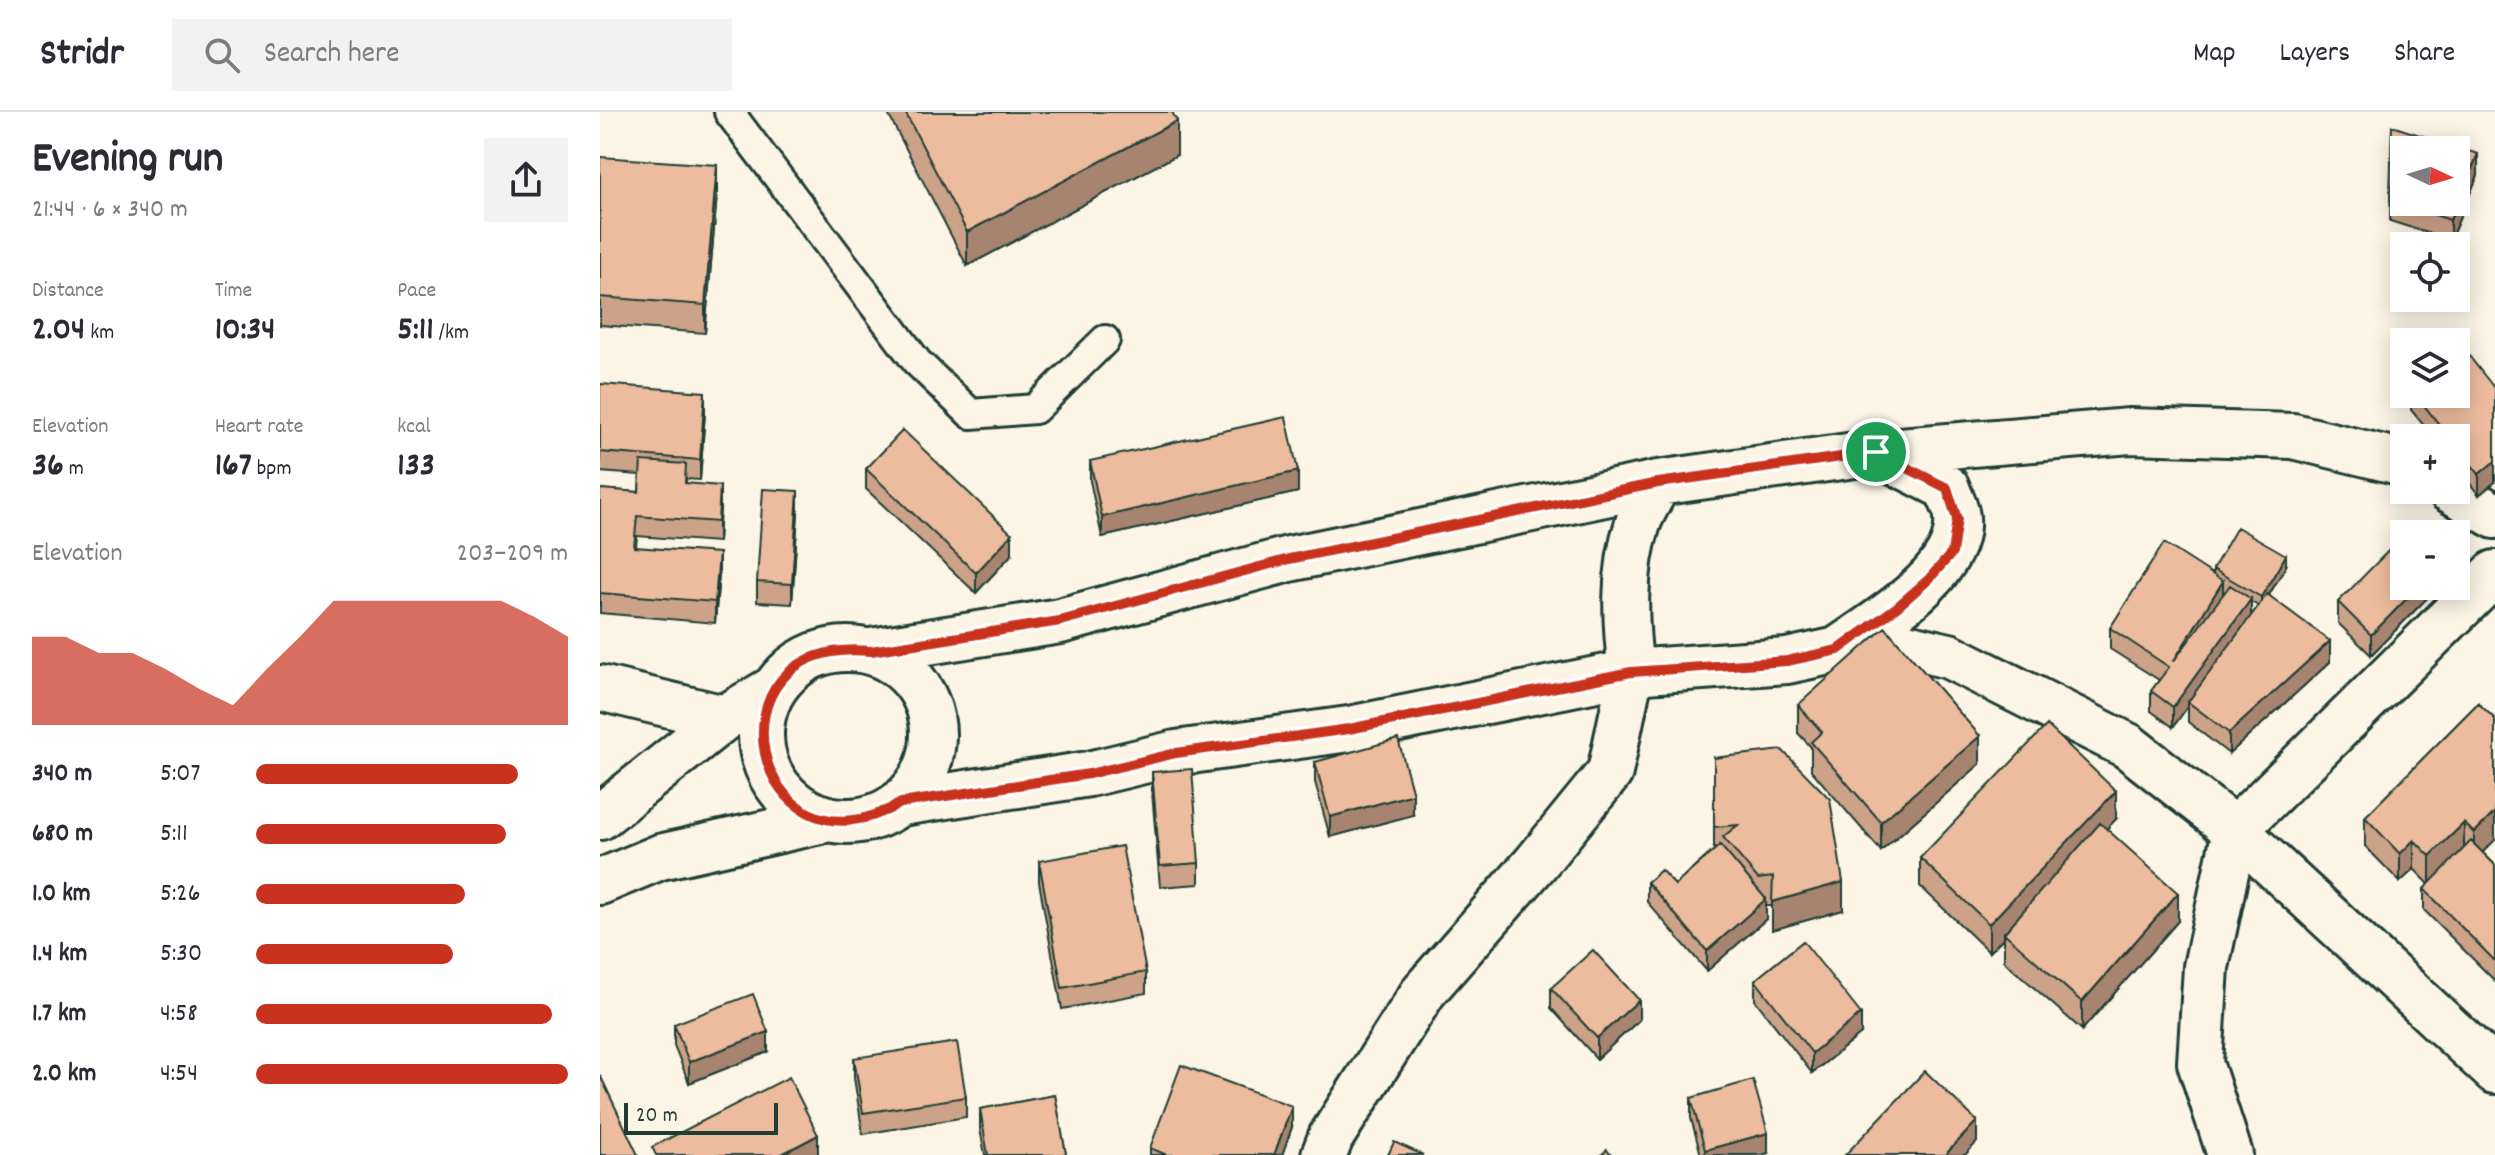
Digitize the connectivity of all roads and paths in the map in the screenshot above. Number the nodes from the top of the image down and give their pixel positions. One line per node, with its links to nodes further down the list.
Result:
1 (729, 112): 2 (lane)
2 (1105, 340)
3 (1876, 452): 4 (main road); 5 (main road); 9 (main road)
4 (2390, 460)
5 (1658, 483): 10 (main road); 11 (main road)
6 (2470, 502): 7 (main road)
7 (2495, 516)
8 (2495, 573): 18 (main road)
9 (1838, 650): 11 (main road); 18 (main road)
10 (871, 651): 13 (main road); 15 (main road)
11 (1631, 672): 15 (main road); 21 (main road)
12 (600, 688): 14 (main road)
13 (775, 688): 14 (main road); 17 (main road)
14 (724, 718): 16 (main road)
15 (901, 803): 17 (main road)
16 (600, 817)
17 (824, 820): 19 (main road)
18 (2235, 830): 20 (main road); 22 (main road)
19 (600, 882)
20 (2495, 1071)
21 (1324, 1155)
22 (2230, 1155)

